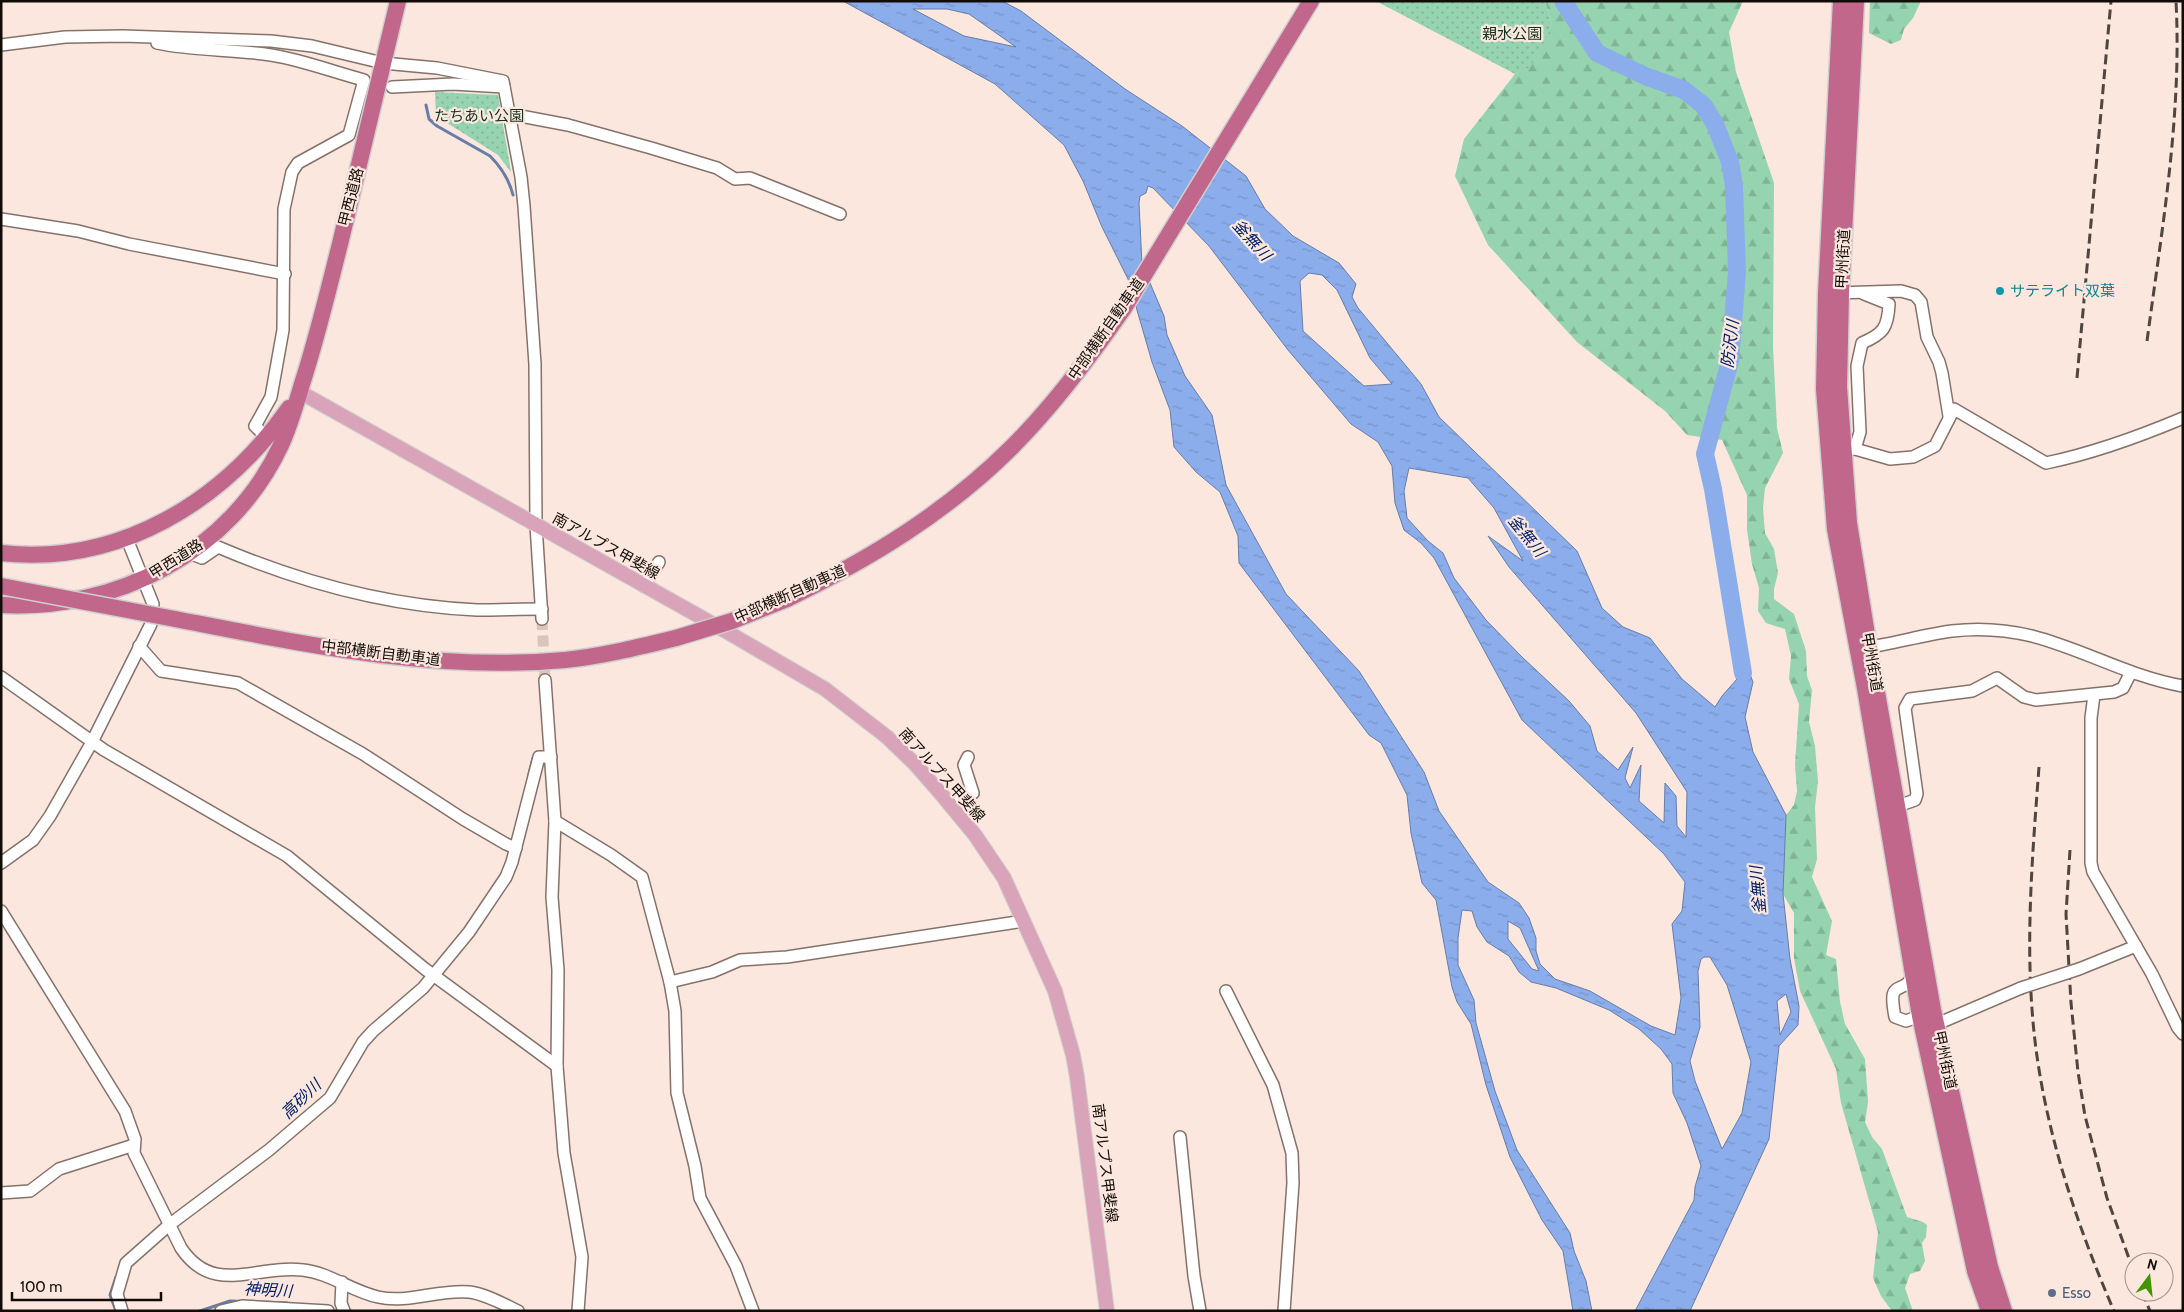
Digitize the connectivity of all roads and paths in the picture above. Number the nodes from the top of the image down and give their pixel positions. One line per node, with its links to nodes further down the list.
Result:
1 (398, 1): 7 (highway, 甲西道路)
2 (1311, 1): 26 (highway, 中部横断自動車道, bridge)
3 (1841, 1): 14 (highway, 甲州街道)
4 (1856, 1): 14 (highway, 甲州街道)
5 (137, 37): 6 (street); 7 (street); 13 (street)
6 (1, 45)
7 (385, 55): 9 (street); 15 (highway, 甲西道路)
8 (392, 87): 9 (street)
9 (504, 87): 10 (street)
10 (510, 114): 11 (street); 20 (street)
11 (840, 214)
12 (1, 219): 13 (street)
13 (285, 274): 18 (street)
14 (1841, 292): 16 (street); 19 (highway, 甲州街道); 19 (street); 30 (highway, 甲州街道)
15 (300, 392): 18 (highway, 甲西道路); 20 (main road, 南アルプス甲斐線); 23 (highway, 甲西道路)
16 (1949, 416): 17 (street); 19 (street)
17 (2183, 418)
18 (268, 438): 21 (highway, 甲西道路)
19 (1849, 449): 30 (highway, 甲州街道)
20 (536, 525): 23 (street); 27 (main road, 南アルプス甲斐線)
21 (127, 539): 22 (highway, 甲西道路); 25 (street)
22 (1, 553)
23 (189, 553): 25 (highway, 甲西道路)
24 (658, 562): 27 (street)
25 (144, 579): 28 (highway, 甲西道路); 29 (street)
26 (1, 586)
27 (644, 586): 39 (main road, 南アルプス甲斐線)
28 (1, 606)
29 (139, 646): 36 (street); 42 (street)
30 (1862, 648): 31 (street); 40 (highway, 甲州街道); 48 (highway, 甲州街道)
31 (2131, 672): 34 (street); 35 (street)
32 (1, 677): 36 (street)
33 (545, 680): 37 (street)
34 (2183, 686)
35 (2094, 695): 40 (street); 46 (street)
36 (92, 742): 43 (street); 47 (street)
37 (551, 756): 41 (street); 42 (street)
38 (968, 757): 39 (street)
39 (951, 806): 45 (main road, 南アルプス甲斐線)
40 (1898, 806): 51 (highway, 甲州街道)
41 (555, 821): 49 (street); 53 (street)
42 (516, 848): 47 (street)
43 (1, 863)
44 (1, 911): 55 (street)
45 (1024, 921): 49 (street); 66 (main road, 南アルプス甲斐線)
46 (2136, 946): 51 (street, bridge); 52 (street)
47 (435, 976): 53 (street); 57 (street)
48 (1913, 976): 51 (highway, 甲州街道); 51 (street)
49 (670, 982): 65 (street)
50 (1226, 991): 68 (street)
51 (1930, 1016): 69 (highway, 甲州街道); 70 (highway, 甲州街道)
52 (2183, 1034)
53 (558, 1066): 64 (street)
54 (1180, 1137): 67 (street)
55 (134, 1145): 56 (street); 57 (street)
56 (1, 1193)
57 (169, 1225): 58 (street); 59 (street)
58 (342, 1282): 62 (street); 63 (street)
59 (122, 1311)
60 (221, 1311): 61 (street)
61 (328, 1311)
62 (344, 1311)
63 (518, 1311)
64 (578, 1311)
65 (753, 1311)
66 (1107, 1311)
67 (1200, 1311)
68 (1284, 1311)
69 (1989, 1311)
70 (2004, 1311)

